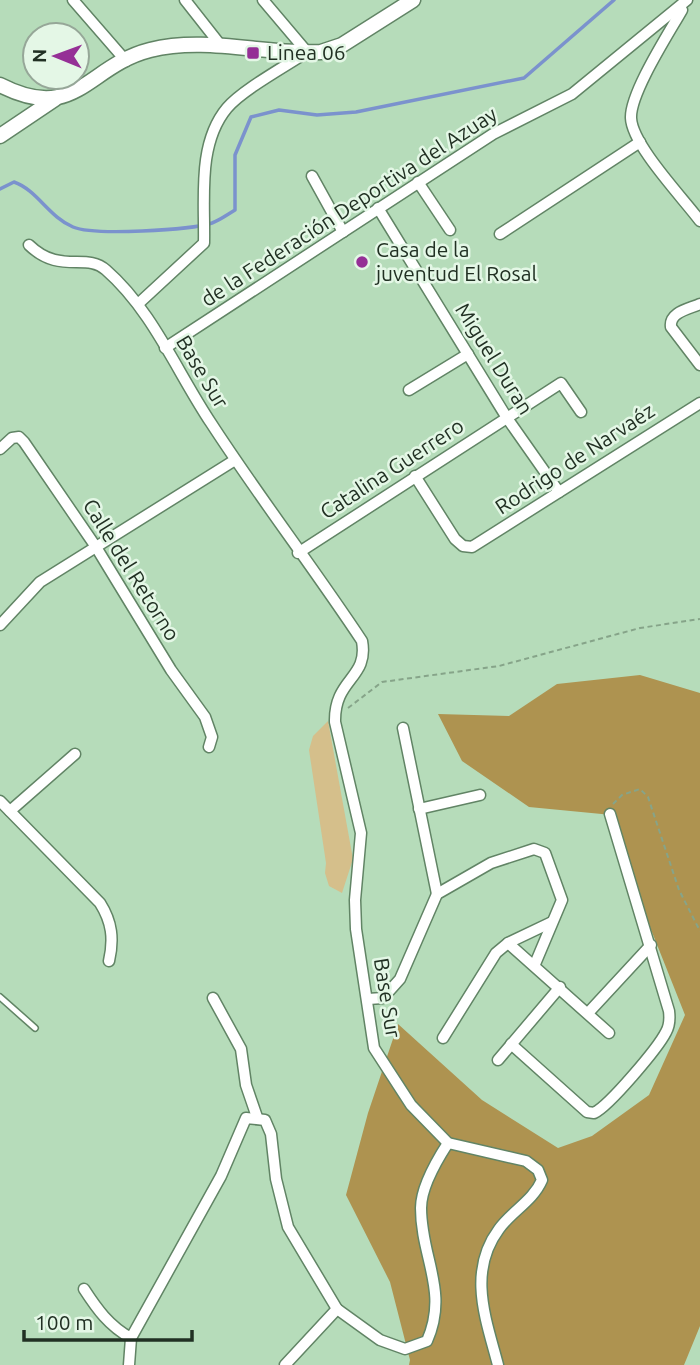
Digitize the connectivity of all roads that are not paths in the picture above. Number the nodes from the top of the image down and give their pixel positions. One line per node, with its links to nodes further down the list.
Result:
1 (73, 0): 8 (street)
2 (185, 0): 6 (street)
3 (263, 0): 7 (street)
4 (413, 0): 7 (street)
5 (686, 2): 12 (street); 14 (street, de la Federación Deportiva del Azuay)
6 (222, 47): 7 (street); 8 (street)
7 (307, 52): 21 (street)
8 (126, 61): 10 (street)
9 (0, 85): 10 (street)
10 (55, 99): 11 (street)
11 (0, 136)
12 (640, 142): 16 (street); 19 (street)
13 (312, 176): 18 (street)
14 (418, 182): 15 (street, de la Federación Deportiva del Azuay); 17 (street)
15 (378, 208): 18 (street, de la Federación Deportiva del Azuay); 24 (street, Miguel Duran)
16 (700, 221)
17 (450, 230)
18 (343, 232): 23 (street, de la Federación Deportiva del Azuay)
19 (500, 234)
20 (29, 245): 21 (street, Base Sur)
21 (138, 304): 23 (street, Base Sur)
22 (700, 304): 25 (street)
23 (165, 348): 31 (street, Base Sur)
24 (468, 354): 26 (street); 29 (street, Miguel Duran)
25 (700, 365)
26 (409, 390)
27 (700, 403): 33 (street, Rodrigo de Narvaéz)
28 (581, 412): 29 (street, Catalina Guerrero)
29 (507, 418): 32 (street, Catalina Guerrero); 33 (street, Miguel Duran)
30 (0, 449): 34 (street, Calle del Retorno)
31 (235, 460): 34 (street); 35 (street, Base Sur)
32 (415, 476): 33 (street, Rodrigo de Narvaéz); 35 (street, Catalina Guerrero)
33 (559, 492)
34 (96, 547): 36 (street); 38 (street, Calle del Retorno)
35 (299, 553): 54 (street, Base Sur)
36 (0, 625)
37 (403, 728): 42 (street)
38 (209, 747)
39 (75, 754): 43 (street)
40 (480, 795): 42 (street)
41 (0, 801): 43 (street)
42 (419, 809): 45 (street)
43 (10, 811): 49 (street)
44 (610, 814): 48 (street)
45 (437, 894): 46 (street); 54 (street)
46 (552, 922): 47 (street); 50 (street)
47 (508, 943): 50 (street); 58 (street)
48 (651, 945): 55 (street); 59 (street)
49 (109, 961)
50 (536, 964): 51 (street)
51 (560, 987): 55 (street); 59 (street)
52 (0, 997): 56 (lane)
53 (213, 998): 61 (street)
54 (368, 999): 62 (street, Base Sur)
55 (589, 1012): 57 (street)
56 (35, 1028)
57 (609, 1033)
58 (443, 1038)
59 (512, 1044): 60 (street)
60 (498, 1060)
61 (257, 1117): 64 (street); 65 (street)
62 (448, 1143): 64 (street); 68 (street)
63 (84, 1289): 65 (street)
64 (337, 1309): 67 (street)
65 (131, 1338): 66 (street)
66 (129, 1365)
67 (285, 1365)
68 (498, 1365)

